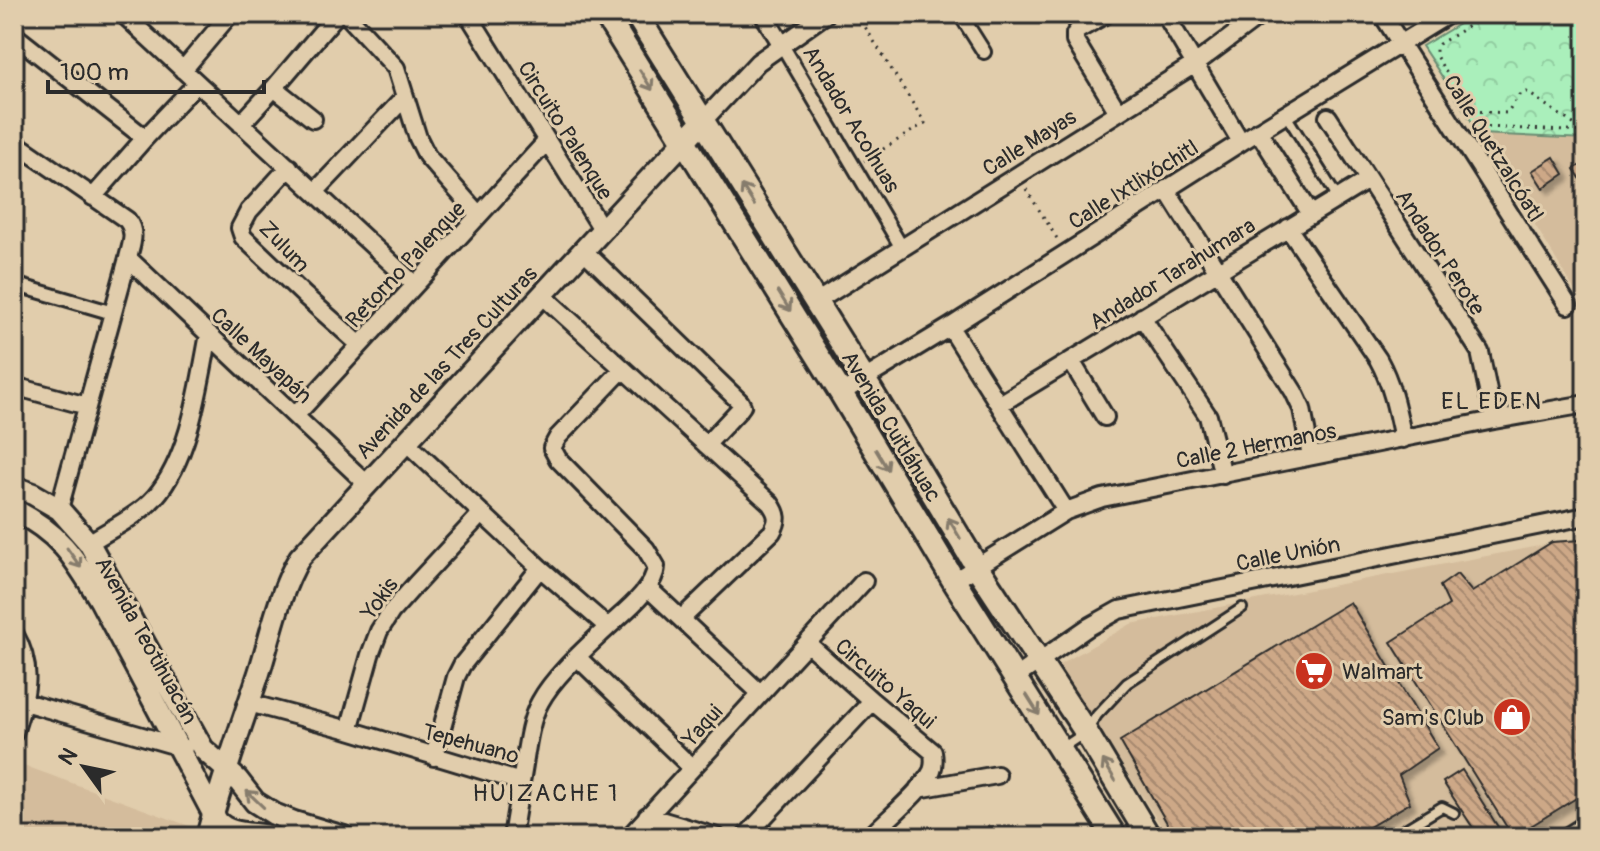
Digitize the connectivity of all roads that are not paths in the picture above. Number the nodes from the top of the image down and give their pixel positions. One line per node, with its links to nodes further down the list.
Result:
1 (230, 14): 21 (street)
2 (337, 14): 23 (street)
3 (346, 14): 24 (street)
4 (468, 14): 33 (street, Circuito Palenque)
5 (605, 14): 35 (main road, Avenida Cuitláhuac, one-way to 35)
6 (636, 14): 29 (main road, Avenida Cuitláhuac)
7 (763, 14): 18 (street, Andador Acolhuas)
8 (826, 14): 18 (street, Avenida de las Tres Culturas)
9 (960, 14): 19 (street)
10 (1106, 14): 25 (street)
11 (1165, 14): 20 (street)
12 (1262, 14): 20 (street, Calle Mayas)
13 (1382, 14): 17 (street, Calle Quetzalcóatl)
14 (1449, 14): 17 (street, Calle Ixtlixóchitl)
15 (127, 15): 21 (street)
16 (14, 35): 32 (street)
17 (1401, 43): 26 (street, Calle Ixtlixóchitl); 55 (street, Calle Quetzalcóatl)
18 (782, 45): 29 (street, Avenida de las Tres Culturas); 47 (street, Andador Acolhuas)
19 (984, 52)
20 (1195, 64): 25 (street, Calle Mayas); 36 (street)
21 (183, 70): 22 (street)
22 (197, 83): 30 (street); 32 (street)
23 (274, 88): 28 (street); 30 (street)
24 (405, 97): 40 (street); 44 (street)
25 (1118, 112): 47 (street, Calle Mayas)
26 (1286, 114): 31 (street, Calle Ixtlixóchitl); 42 (lane)
27 (1328, 117): 38 (street, Andador Perote)
28 (313, 119)
29 (702, 122): 35 (street, Avenida de las Tres Culturas); 54 (main road, Avenida Cuitláhuac, one-way to 29)
30 (241, 124): 37 (street)
31 (1258, 131): 36 (street, Calle Ixtlixóchitl); 43 (street)
32 (145, 138): 41 (street)
33 (547, 141): 44 (street, Retorno Palenque); 46 (street, Circuito Palenque)
34 (14, 142): 41 (street)
35 (685, 142): 46 (street, Avenida de las Tres Culturas); 65 (main road, Avenida Cuitláhuac, one-way to 65)
36 (1241, 142): 39 (street, Calle Ixtlixóchitl)
37 (289, 167): 40 (street); 60 (street, Zulum)
38 (1368, 180): 42 (street, Andador Tarahumara); 71 (street, Andador Perote)
39 (1166, 189): 50 (street); 58 (street, Calle Ixtlixóchitl)
40 (315, 192): 52 (street)
41 (93, 197): 49 (street)
42 (1338, 198): 43 (street, Andador Tarahumara)
43 (1311, 214): 45 (street, Andador Tarahumara)
44 (479, 215): 52 (street, Retorno Palenque)
45 (1288, 228): 50 (street, Andador Tarahumara); 72 (street)
46 (602, 229): 48 (street, Avenida de las Tres Culturas)
47 (902, 248): 54 (street, Calle Mayas)
48 (583, 250): 53 (street, Avenida de las Tres Culturas); 74 (street)
49 (128, 258): 56 (street); 59 (street, Calle Mayapán)
50 (1219, 270): 57 (street, Andador Tarahumara); 75 (street)
51 (14, 284): 56 (street)
52 (415, 285): 60 (street, Retorno Palenque)
53 (541, 294): 62 (street); 73 (street, Avenida de las Tres Culturas)
54 (816, 302): 63 (main road, Avenida Cuitláhuac)
55 (1568, 305)
56 (113, 313): 68 (street)
57 (1142, 317): 61 (street, Andador Tarahumara); 76 (street)
58 (950, 327): 63 (street, Calle Ixtlixóchitl); 66 (street)
59 (209, 334): 69 (street, Calle Mayapán); 84 (street)
60 (360, 345): 69 (street, Retorno Palenque)
61 (1071, 361): 66 (street, Andador Tarahumara); 70 (street)
62 (623, 369): 74 (street); 89 (street)
63 (864, 379): 65 (street, Calle Ixtlixóchitl); 85 (main road, Avenida Cuitláhuac, one-way to 63)
64 (14, 386): 68 (street)
65 (841, 393): 88 (main road, Avenida Cuitláhuac, one-way to 88)
66 (1000, 404): 81 (street)
67 (1586, 404): 71 (street, Calle 2 Hermanos)
68 (87, 406): 79 (street)
69 (295, 416): 77 (street, Calle Mayapán)
70 (1105, 417)
71 (1494, 420): 72 (street, Calle 2 Hermanos)
72 (1403, 439): 75 (street, Calle 2 Hermanos)
73 (406, 442): 77 (street, Avenida de las Tres Culturas); 82 (street)
74 (706, 445): 91 (street)
75 (1311, 456): 76 (street, Calle 2 Hermanos)
76 (1223, 475): 81 (street, Calle 2 Hermanos)
77 (367, 484): 101 (street, Avenida de las Tres Culturas)
78 (14, 487): 79 (street, Avenida Teotihuacán)
79 (59, 509): 84 (street, Avenida Teotihuacán)
80 (14, 510): 105 (street, Avenida Teotihuacán, one-way to 105)
81 (1066, 511): 85 (street, Calle 2 Hermanos)
82 (482, 513): 86 (street); 102 (street, Yokis)
83 (1586, 516): 96 (street, Calle Unión)
84 (89, 543): 107 (street, Avenida Teotihuacán)
85 (977, 567): 88 (street, Calle 2 Hermanos); 96 (main road, Avenida Cuitláhuac)
86 (540, 568): 92 (street); 108 (street)
87 (864, 581): 94 (street, Circuito Yaqui)
88 (954, 581): 97 (main road, Avenida Cuitláhuac)
89 (648, 588): 91 (street); 92 (street, Tepehuano)
90 (1242, 608): 103 (lane)
91 (681, 619): 98 (street)
92 (608, 627): 95 (street, Tepehuano)
93 (14, 633): 100 (street)
94 (807, 643): 98 (street, Yaqui); 99 (street, Circuito Yaqui)
95 (577, 657): 109 (street); 112 (street, Tepehuano)
96 (1040, 661): 97 (street, Calle Unión); 103 (main road, Avenida Cuitláhuac)
97 (1016, 677): 106 (main road, Avenida Cuitláhuac, one-way to 106)
98 (760, 693): 109 (street, Yaqui)
99 (872, 701): 113 (street, Circuito Yaqui); 125 (street)
100 (24, 702): 104 (street); 105 (street)
101 (249, 703): 102 (street, Tepehuano); 110 (street, Avenida de las Tres Culturas)
102 (349, 730): 108 (street, Tepehuano)
103 (1086, 732): 106 (lane); 127 (main road, Avenida Cuitláhuac, one-way to 103)
104 (14, 733)
105 (178, 747): 107 (street); 115 (street, Avenida Teotihuacán)
106 (1061, 748): 126 (main road, Avenida Cuitláhuac)
107 (203, 749): 110 (street, Avenida Teotihuacán)
108 (434, 757): 112 (street, Tepehuano)
109 (692, 768): 116 (street, Yaqui)
110 (226, 770): 115 (street, Avenida de las Tres Culturas); 121 (street, Avenida Teotihuacán, one-way to 110)
111 (997, 775): 113 (street)
112 (521, 782): 122 (street)
113 (918, 789): 118 (street, Circuito Yaqui)
114 (1454, 813): 128 (lane)
115 (213, 815): 119 (street, Avenida de las Tres Culturas); 120 (street)
116 (647, 816): 123 (street, Yaqui); 124 (street)
117 (1586, 820): 129 (lane)
118 (875, 835)
119 (207, 837)
120 (272, 837)
121 (344, 837)
122 (512, 837)
123 (629, 837)
124 (717, 837)
125 (745, 837)
126 (1115, 837)
127 (1149, 837)
128 (1392, 837)
129 (1559, 837)

